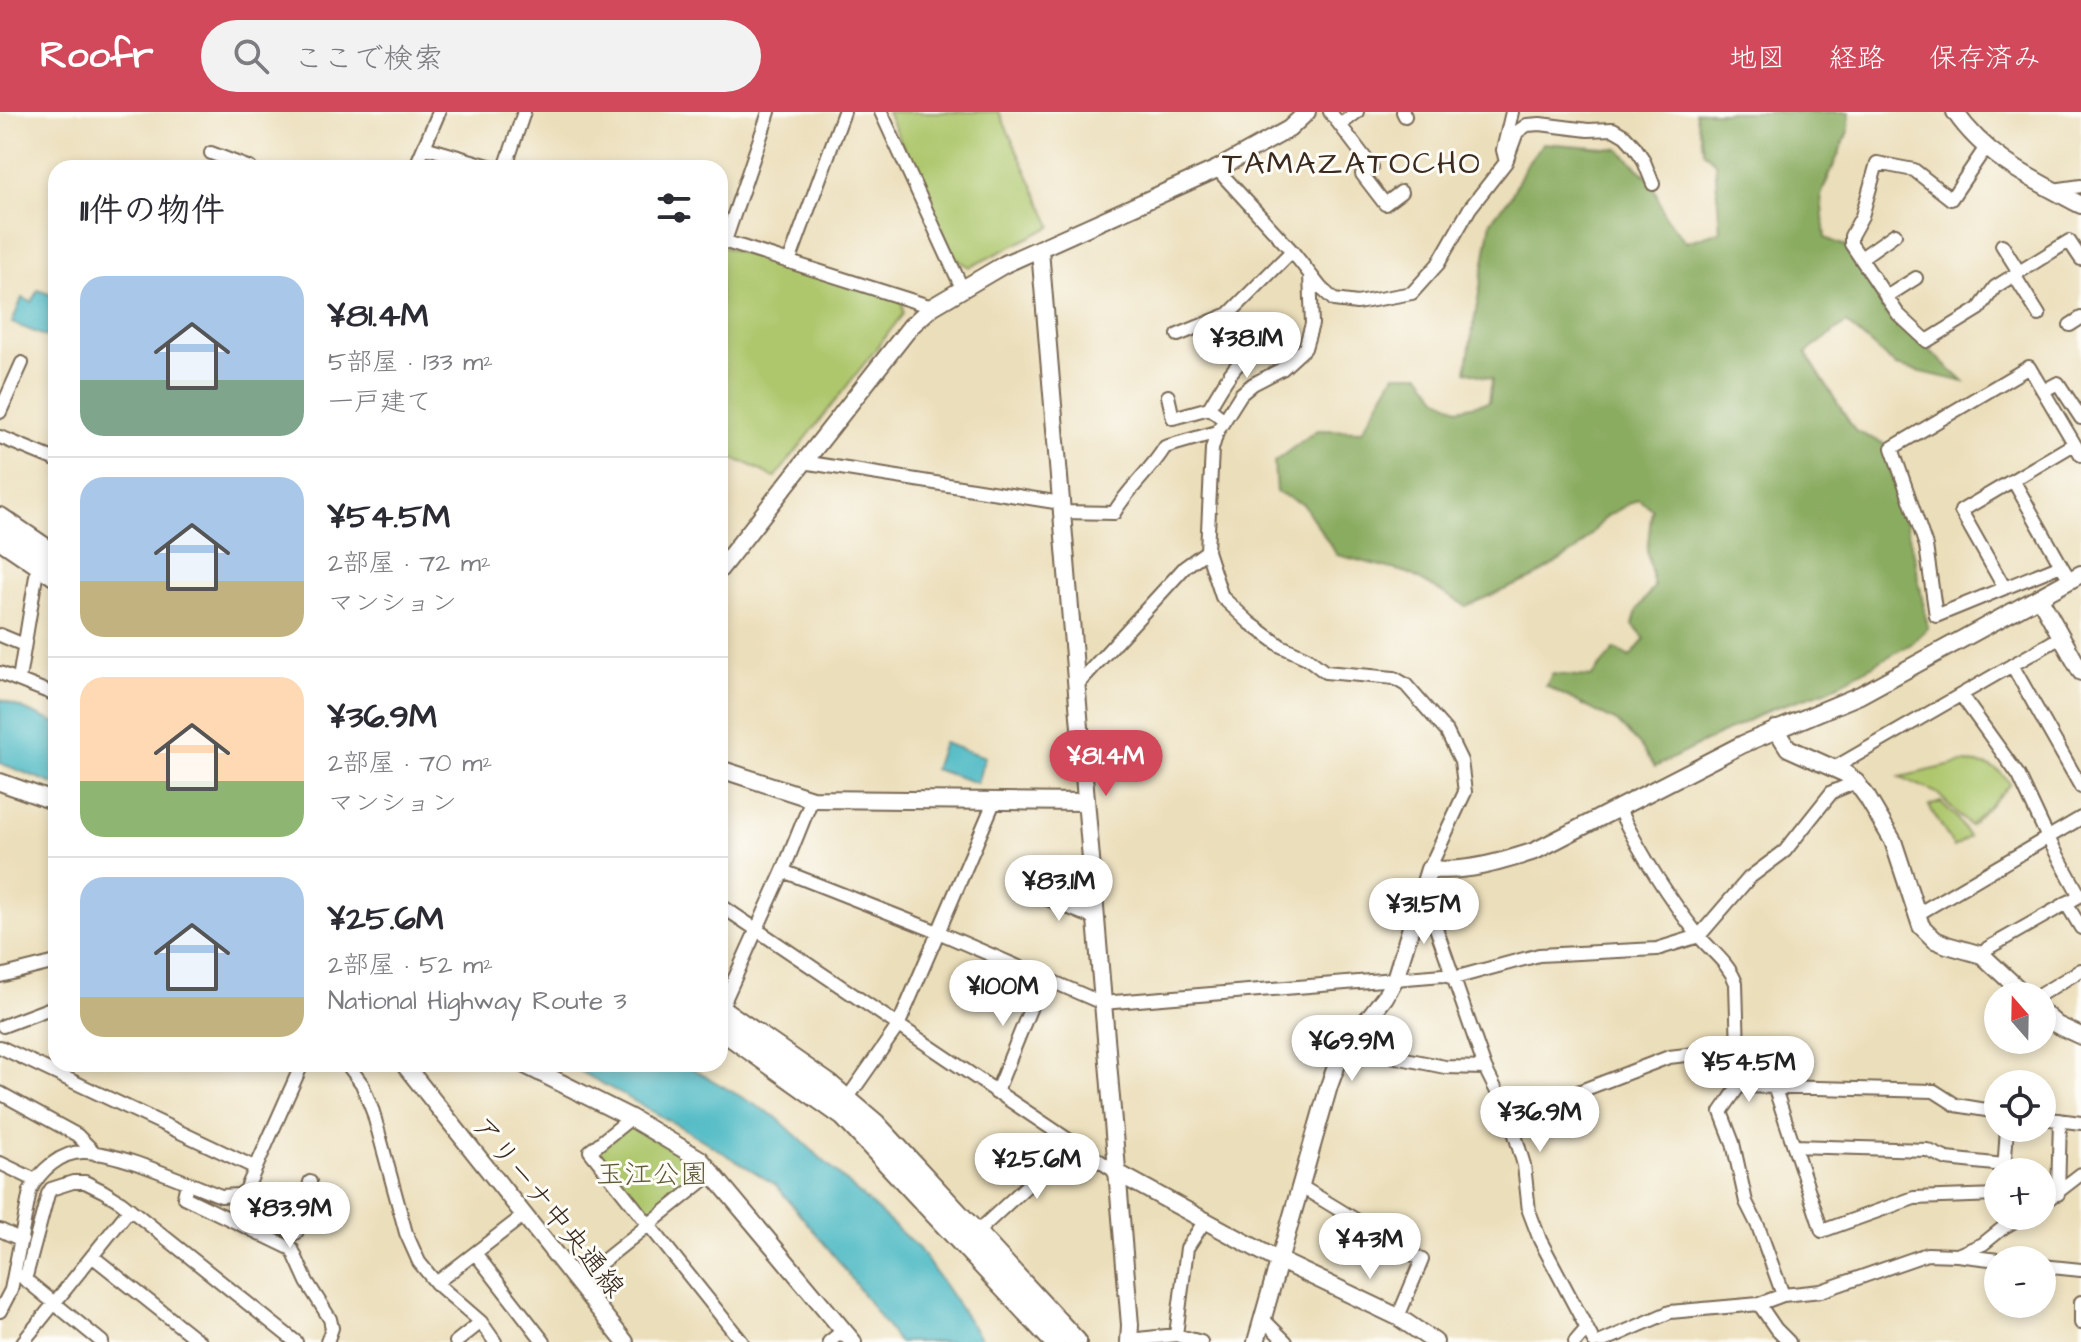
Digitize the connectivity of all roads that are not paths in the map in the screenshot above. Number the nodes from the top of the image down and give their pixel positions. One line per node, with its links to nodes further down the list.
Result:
1 (439, 112): 12 (street)
2 (769, 112): 26 (street)
3 (844, 112): 34 (street)
4 (881, 112): 38 (street)
5 (1307, 112): 20 (street)
6 (1330, 112): 11 (street)
7 (1357, 112): 11 (street)
8 (1512, 112): 19 (street)
9 (1955, 112): 13 (street)
10 (520, 113): 18 (street)
11 (1340, 125): 24 (street)
12 (424, 147): 16 (street); 17 (street)
13 (1986, 147): 23 (street); 32 (street)
14 (211, 153): 15 (street)
15 (229, 160)
16 (418, 160)
17 (469, 160)
18 (507, 160)
19 (1506, 162): 21 (street); 36 (street)
20 (1217, 169): 30 (street); 31 (street)
21 (1653, 184)
22 (2081, 186): 23 (street)
23 (2053, 190): 25 (street)
24 (1401, 192)
25 (2081, 205)
26 (728, 224)
27 (1895, 234): 32 (street)
28 (728, 242): 34 (street)
29 (2002, 245): 35 (street)
30 (1040, 250): 38 (street); 57 (street)
31 (1292, 251): 36 (street); 42 (street)
32 (1861, 258): 39 (street)
33 (2081, 259): 35 (street)
34 (789, 262): 40 (street)
35 (2016, 274): 39 (street); 41 (street)
36 (1310, 275): 50 (street)
37 (1916, 278): 39 (street)
38 (962, 288): 40 (street)
39 (1886, 297)
40 (932, 307): 55 (street)
41 (2039, 315)
42 (1178, 335)
43 (1262, 346): 47 (street)
44 (22, 363): 48 (street)
45 (2043, 391): 49 (street); 53 (street); 64 (street)
46 (1168, 396): 47 (street)
47 (1209, 408): 50 (street)
48 (0, 412)
49 (2081, 418)
50 (1223, 419): 51 (street)
51 (1217, 432): 57 (street); 60 (street)
52 (0, 437): 54 (street)
53 (2078, 449): 56 (street)
54 (48, 457)
55 (803, 462): 57 (street); 61 (street)
56 (2013, 480): 63 (street); 64 (street)
57 (1061, 508): 73 (street)
58 (0, 518): 62 (highway)
59 (0, 538): 62 (highway)
60 (1207, 551): 73 (street); 89 (street)
61 (728, 559)
62 (47, 560): 68 (street)
63 (2071, 573): 64 (street); 65 (street)
64 (2004, 587)
65 (2039, 597): 67 (street); 76 (street)
66 (0, 635): 68 (street)
67 (2061, 637): 69 (street); 70 (street)
68 (24, 645): 72 (street)
69 (2079, 664)
70 (2012, 665): 75 (street); 81 (street)
71 (0, 673): 72 (street)
72 (19, 679): 74 (street)
73 (1076, 686): 85 (street)
74 (48, 692)
75 (1961, 695): 77 (street); 88 (street)
76 (1776, 729): 77 (street); 86 (street)
77 (1834, 768): 80 (street)
78 (728, 772): 83 (street)
79 (0, 782): 82 (street)
80 (1856, 782): 96 (street); 101 (street)
81 (2081, 787)
82 (48, 799)
83 (812, 799): 84 (street); 90 (street)
84 (994, 802): 85 (street); 100 (street)
85 (1086, 802): 97 (street)
86 (1619, 810): 89 (street); 101 (street)
87 (2081, 818): 88 (street)
88 (2048, 838): 92 (street); 96 (street)
89 (1429, 869): 93 (street)
90 (783, 871): 99 (street); 100 (street)
91 (1036, 894): 97 (street)
92 (2080, 895): 94 (street)
93 (1420, 896): 107 (street); 108 (street)
94 (2066, 903): 98 (street); 102 (street)
95 (728, 910): 99 (street)
96 (1916, 915): 102 (street)
97 (1096, 919): 112 (street)
98 (2081, 928)
99 (757, 930): 111 (street); 117 (street)
100 (938, 932): 106 (street); 117 (street)
101 (1699, 936): 107 (street); 122 (street)
102 (1982, 955): 109 (street)
103 (48, 964): 105 (street)
104 (2081, 970): 110 (street)
105 (0, 976)
106 (1043, 977): 112 (street); 133 (street)
107 (1454, 978): 108 (street); 123 (street)
108 (1395, 979): 112 (street); 121 (street)
109 (2011, 982)
110 (2056, 985)
111 (728, 993)
112 (1102, 1003): 147 (street)
113 (48, 1009): 116 (street)
114 (728, 1016): 134 (highway)
115 (2056, 1024): 119 (street)
116 (3, 1026)
117 (898, 1026): 133 (street); 134 (street)
118 (728, 1034): 199 (highway)
119 (2081, 1036)
120 (0, 1047): 124 (street)
121 (1346, 1047): 123 (street); 153 (street)
122 (1737, 1049): 130 (street); 137 (street)
123 (1485, 1068): 137 (street)
124 (48, 1070)
125 (53, 1072): 146 (street)
126 (298, 1072): 146 (street)
127 (353, 1072): 174 (street)
128 (410, 1072): 158 (street, アリーナ中央通線)
129 (539, 1072): 136 (street)
130 (1739, 1086): 131 (street); 175 (street)
131 (1774, 1086): 135 (street); 142 (street)
132 (0, 1093): 143 (street)
133 (996, 1093): 141 (street)
134 (847, 1099): 163 (highway)
135 (1984, 1110)
136 (631, 1118): 148 (street); 160 (street)
137 (1510, 1118): 184 (street)
138 (2056, 1120): 139 (street)
139 (2060, 1120): 140 (street); 154 (street)
140 (2081, 1123)
141 (1074, 1142): 147 (street); 163 (street)
142 (1794, 1146): 145 (street); 156 (street)
143 (96, 1154): 150 (street); 152 (street)
144 (0, 1163): 150 (street)
145 (1984, 1165)
146 (256, 1168): 155 (street)
147 (1116, 1172): 159 (street); 187 (street)
148 (713, 1173): 160 (street); 186 (street)
149 (2081, 1174): 154 (street)
150 (35, 1180): 164 (street)
151 (310, 1182): 155 (street)
152 (187, 1183): 155 (street); 192 (street)
153 (1300, 1186): 169 (street); 180 (street)
154 (2058, 1194)
155 (236, 1196)
156 (1984, 1196)
157 (130, 1209): 167 (street); 172 (street); 191 (street)
158 (523, 1216): 165 (street); 173 (street, アリーナ中央通線)
159 (1206, 1219): 169 (street); 185 (street)
160 (648, 1223): 173 (street); 197 (street)
161 (0, 1230): 164 (street)
162 (2000, 1230): 166 (street)
163 (976, 1233): 200 (highway)
164 (22, 1240): 172 (street)
165 (475, 1253): 174 (street); 195 (street)
166 (1957, 1255): 168 (street); 175 (street)
167 (92, 1256): 177 (street); 190 (street)
168 (1984, 1258)
169 (1281, 1260): 180 (street); 181 (street)
170 (2056, 1267): 171 (street)
171 (2081, 1270)
172 (20, 1276): 177 (street); 179 (street)
173 (577, 1282): 196 (street, アリーナ中央通線)
174 (436, 1283): 182 (street)
175 (1783, 1295): 178 (street)
176 (2081, 1302): 183 (street)
177 (54, 1303): 188 (street); 189 (street)
178 (1759, 1304): 207 (street); 208 (street)
179 (0, 1311)
180 (1398, 1317): 204 (street)
181 (1264, 1320): 202 (street); 203 (street)
182 (481, 1322): 193 (street); 194 (street)
183 (2081, 1323)
184 (1587, 1328): 205 (street); 206 (street)
185 (1176, 1335): 187 (street); 201 (street)
186 (848, 1336): 198 (street)
187 (1129, 1341)
188 (23, 1342)
189 (102, 1342)
190 (200, 1342)
191 (296, 1342)
192 (327, 1342)
193 (456, 1342)
194 (495, 1342)
195 (544, 1342)
196 (625, 1342)
197 (742, 1342)
198 (829, 1342)
199 (1055, 1342)
200 (1076, 1342)
201 (1201, 1342)
202 (1256, 1342)
203 (1286, 1342)
204 (1435, 1342)
205 (1575, 1342)
206 (1594, 1342)
207 (1601, 1342)
208 (1789, 1342)

